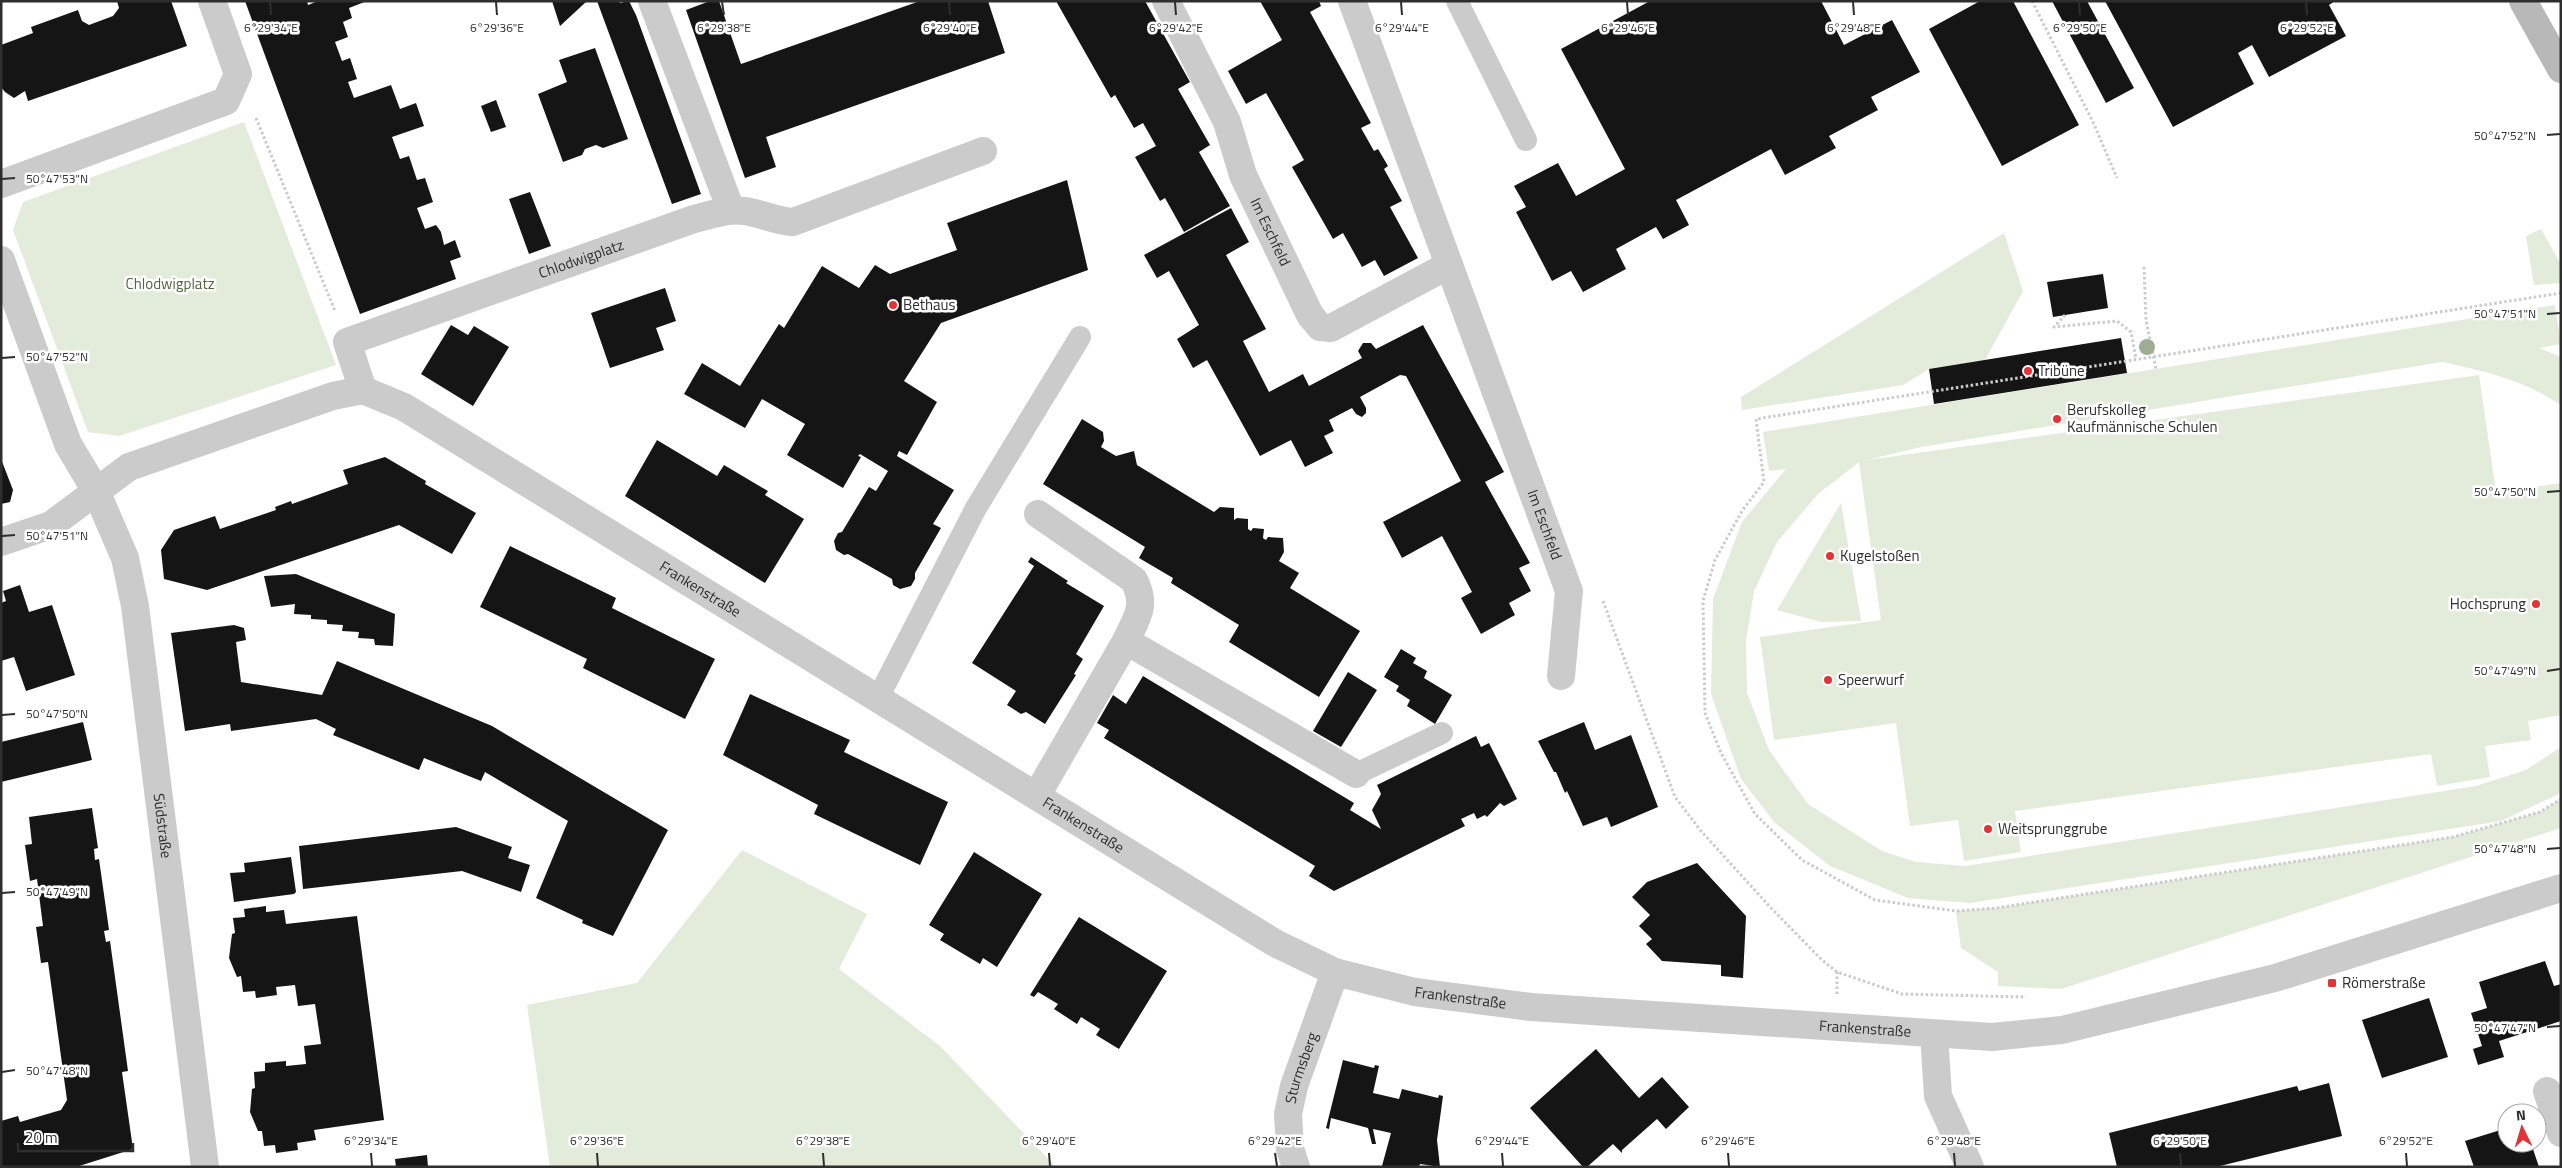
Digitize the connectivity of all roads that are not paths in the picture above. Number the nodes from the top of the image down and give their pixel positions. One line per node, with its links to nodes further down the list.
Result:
1 (212, 1): 10 (street)
2 (652, 1): 11 (street)
3 (1166, 1): 13 (street, Im Eschfeld)
4 (1352, 1): 13 (street, Im Eschfeld)
5 (1457, 1): 8 (lane)
6 (2523, 1): 7 (street)
7 (2561, 69)
8 (1526, 140)
9 (983, 150): 11 (street, Chlodwigplatz)
10 (1, 184)
11 (731, 210): 15 (street, Chlodwigplatz)
12 (1, 260): 16 (street)
13 (1449, 264): 20 (street, Im Eschfeld)
14 (1080, 337): 21 (lane)
15 (363, 390): 16 (street); 21 (street, Frankenstraße)
16 (96, 491): 18 (street); 30 (street, Südstraße)
17 (1038, 514): 19 (street, Frankenstraße)
18 (1, 542)
19 (1126, 641): 23 (street); 24 (street, Frankenstraße)
20 (1561, 676)
21 (878, 698): 24 (street, Frankenstraße)
22 (1442, 733): 23 (lane)
23 (1356, 774)
24 (1036, 795): 26 (street, Frankenstraße)
25 (2561, 888): 27 (street)
26 (1335, 972): 27 (street, Frankenstraße); 31 (street, Sturmsberg)
27 (1934, 1034): 32 (street)
28 (2547, 1091): 29 (street)
29 (2561, 1133)
30 (205, 1167)
31 (1296, 1167)
32 (1970, 1167)

